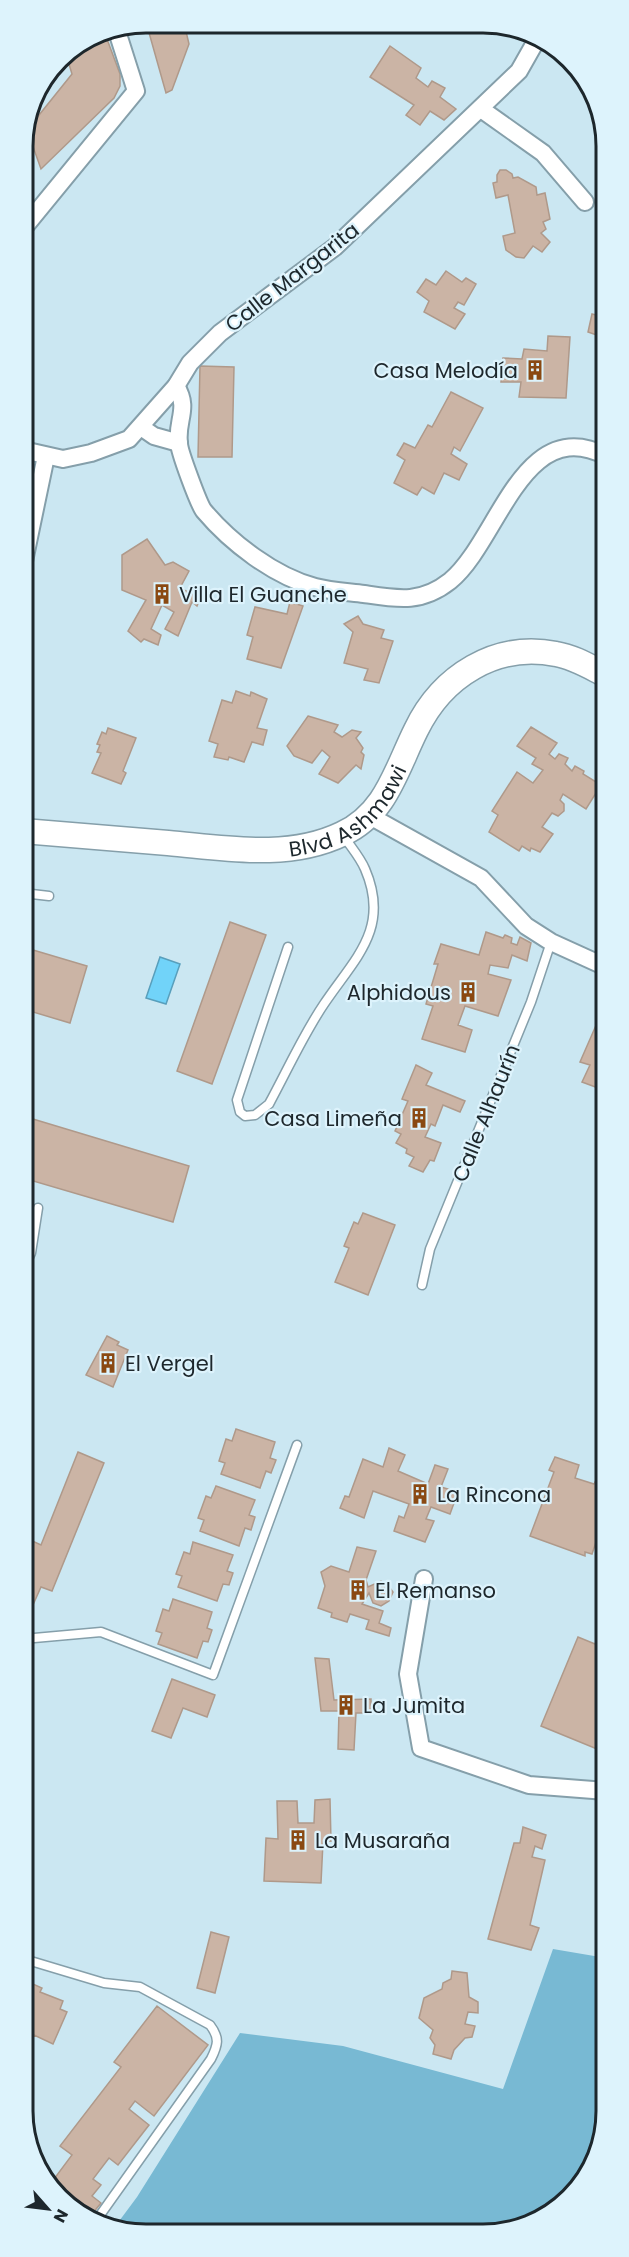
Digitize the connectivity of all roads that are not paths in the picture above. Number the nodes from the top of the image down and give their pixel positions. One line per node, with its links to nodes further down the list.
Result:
1 (119, 36): 5 (street)
2 (534, 45): 3 (street, Calle Margarita)
3 (481, 109): 4 (street); 6 (street, Calle Margarita)
4 (585, 202)
5 (33, 217)
6 (176, 386): 7 (street, Calle Margarita); 8 (street)
7 (141, 427): 8 (street); 11 (street, Calle Margarita)
8 (178, 443): 9 (street)
9 (596, 451)
10 (33, 453): 11 (street, Calle Margarita)
11 (46, 456): 12 (street)
12 (33, 518)
13 (596, 671): 14 (street, Blvd Ashmawi)
14 (370, 816): 16 (street, Blvd Ashmawi); 19 (street)
15 (33, 832): 16 (street, Blvd Ashmawi)
16 (342, 834): 20 (lane)
17 (33, 894): 18 (lane)
18 (49, 896)
19 (551, 942): 21 (street); 24 (lane, Calle Alhaurín)
20 (288, 947)
21 (596, 962)
22 (38, 1208): 23 (lane)
23 (33, 1240)
24 (422, 1285)
25 (297, 1445): 27 (lane)
26 (424, 1579): 28 (street)
27 (33, 1638)
28 (596, 1790)
29 (33, 1962): 30 (lane)
30 (101, 2214)

